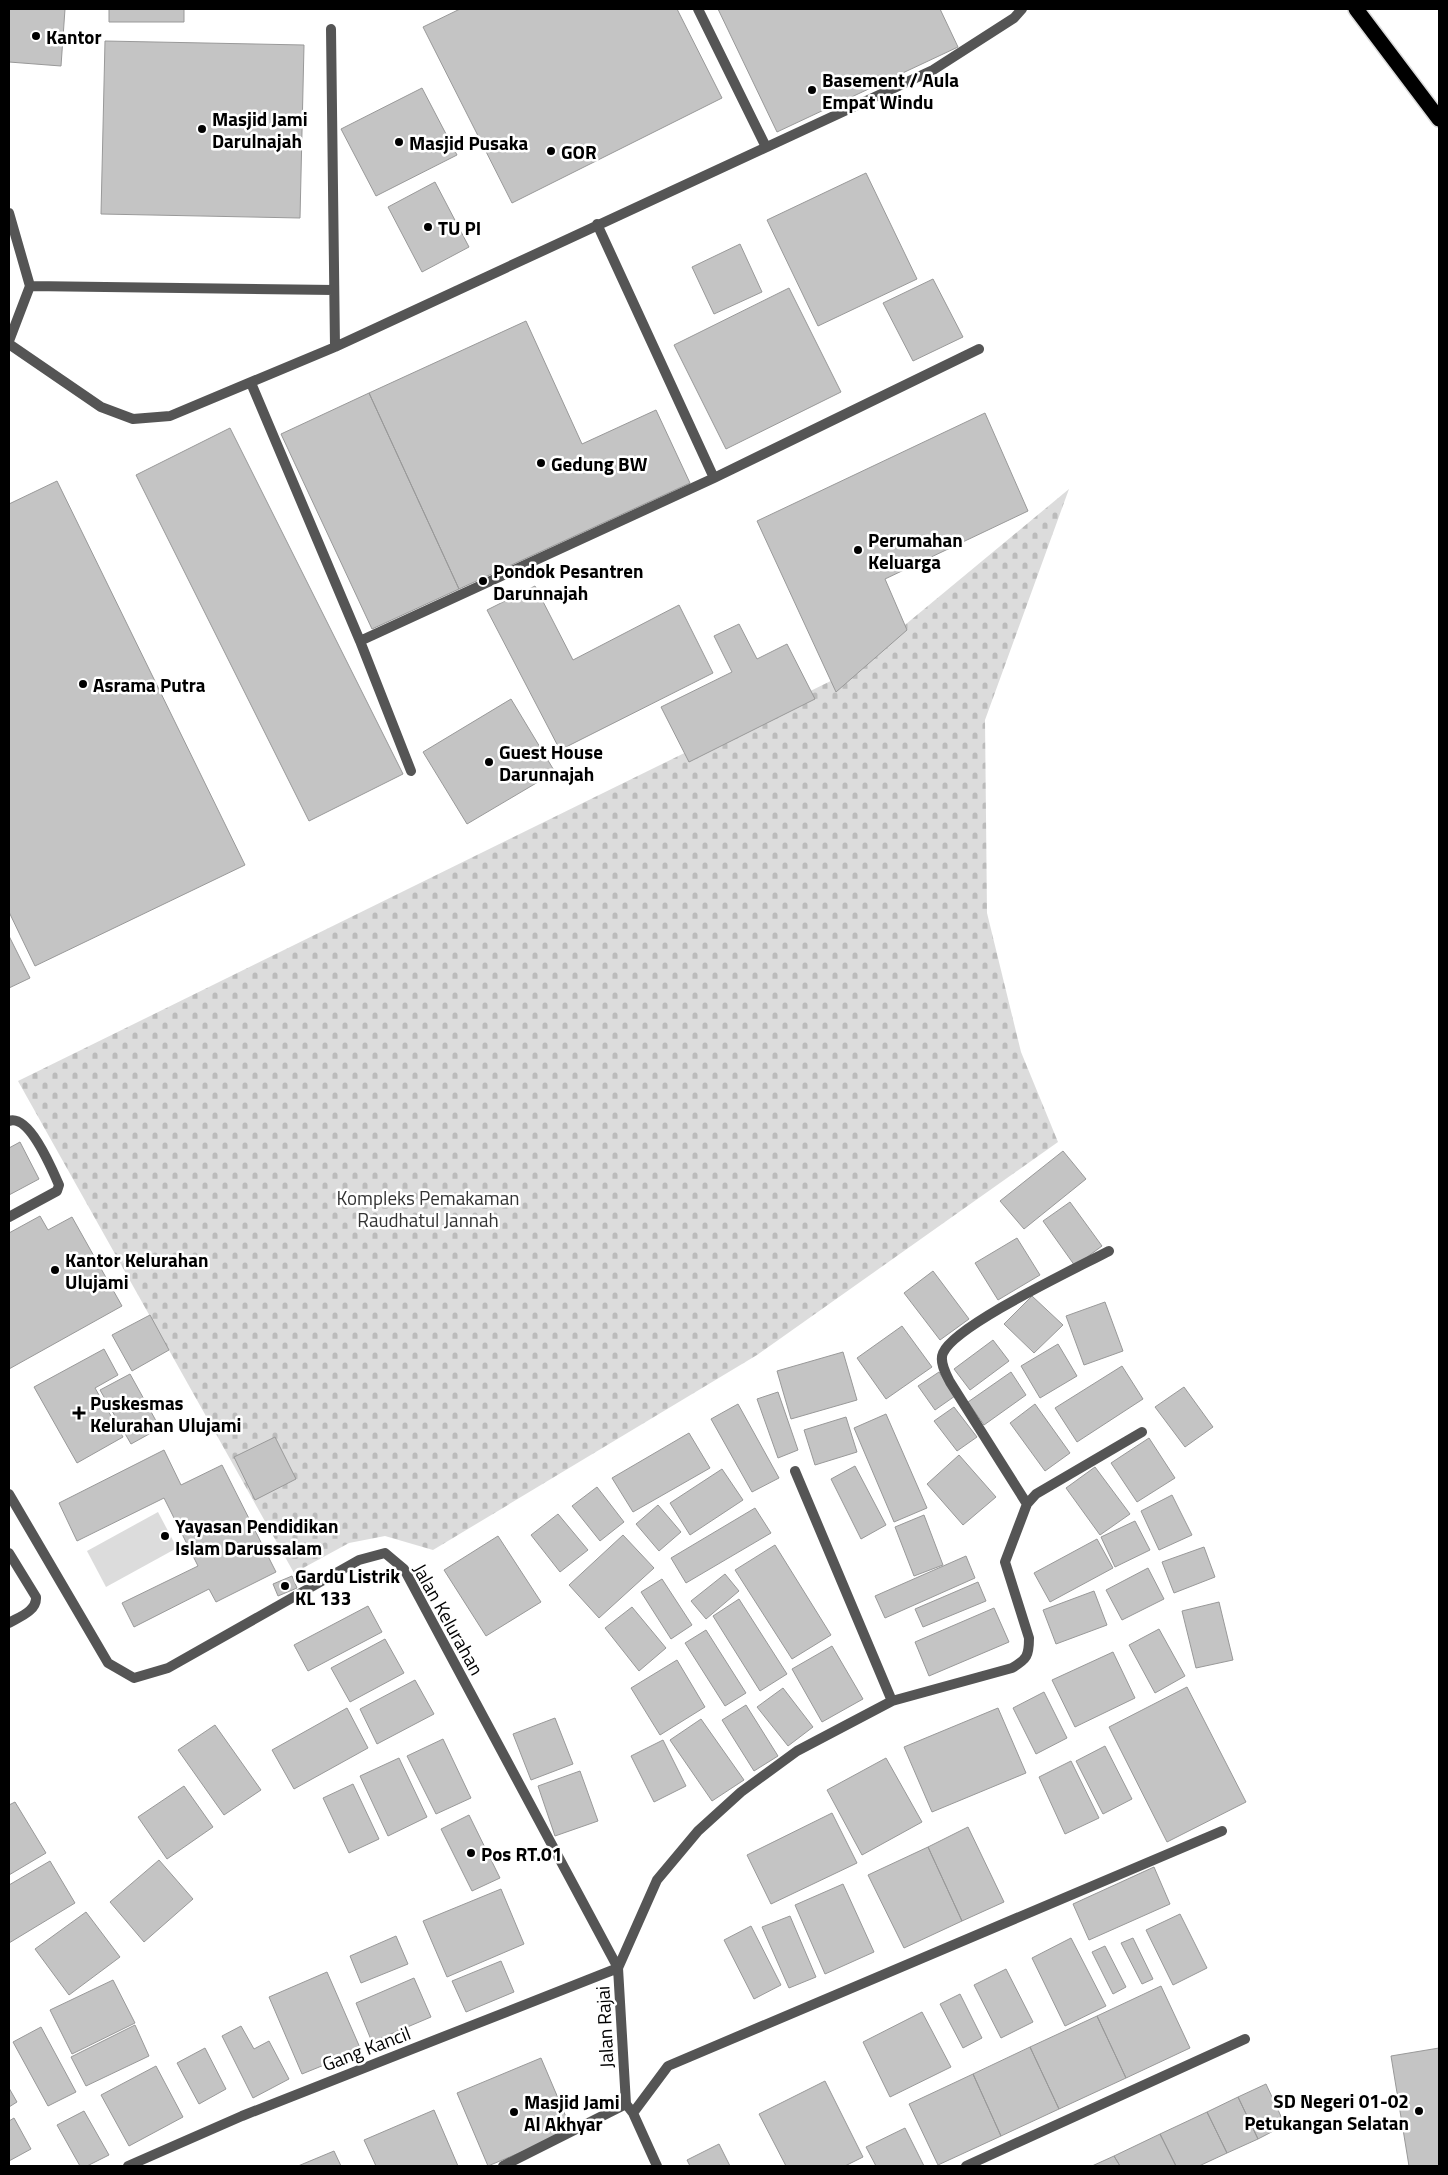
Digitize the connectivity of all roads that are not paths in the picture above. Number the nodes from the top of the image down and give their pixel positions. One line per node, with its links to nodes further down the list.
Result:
1 (698, 9): 6 (street)
2 (1022, 9): 6 (street)
3 (1356, 9): 5 (highway)
4 (331, 29): 10 (street)
5 (1439, 119)
6 (766, 147): 8 (street)
7 (9, 213): 9 (street)
8 (598, 224): 12 (street); 15 (street)
9 (30, 286): 10 (street); 11 (street)
10 (334, 290): 12 (street)
11 (9, 342): 14 (street)
12 (335, 347): 14 (street)
13 (979, 349): 15 (street)
14 (251, 383): 16 (street)
15 (714, 478): 16 (street)
16 (360, 641): 17 (street)
17 (411, 771)
18 (9, 1121): 19 (street)
19 (9, 1217)
20 (1109, 1251): 24 (street)
21 (1142, 1432): 24 (street)
22 (795, 1471): 27 (street)
23 (9, 1494): 29 (street, Jalan Kelurahan)
24 (1026, 1504): 27 (street)
25 (9, 1553): 26 (street)
26 (9, 1623)
27 (892, 1701): 29 (street)
28 (1222, 1831): 32 (street)
29 (618, 1968): 31 (street, Jalan Rajai); 33 (street, Gang Kancil)
30 (1244, 2039): 36 (street)
31 (626, 2104): 32 (street); 34 (street)
32 (633, 2113): 35 (street)
33 (128, 2166)
34 (503, 2166)
35 (657, 2166)
36 (966, 2166)

